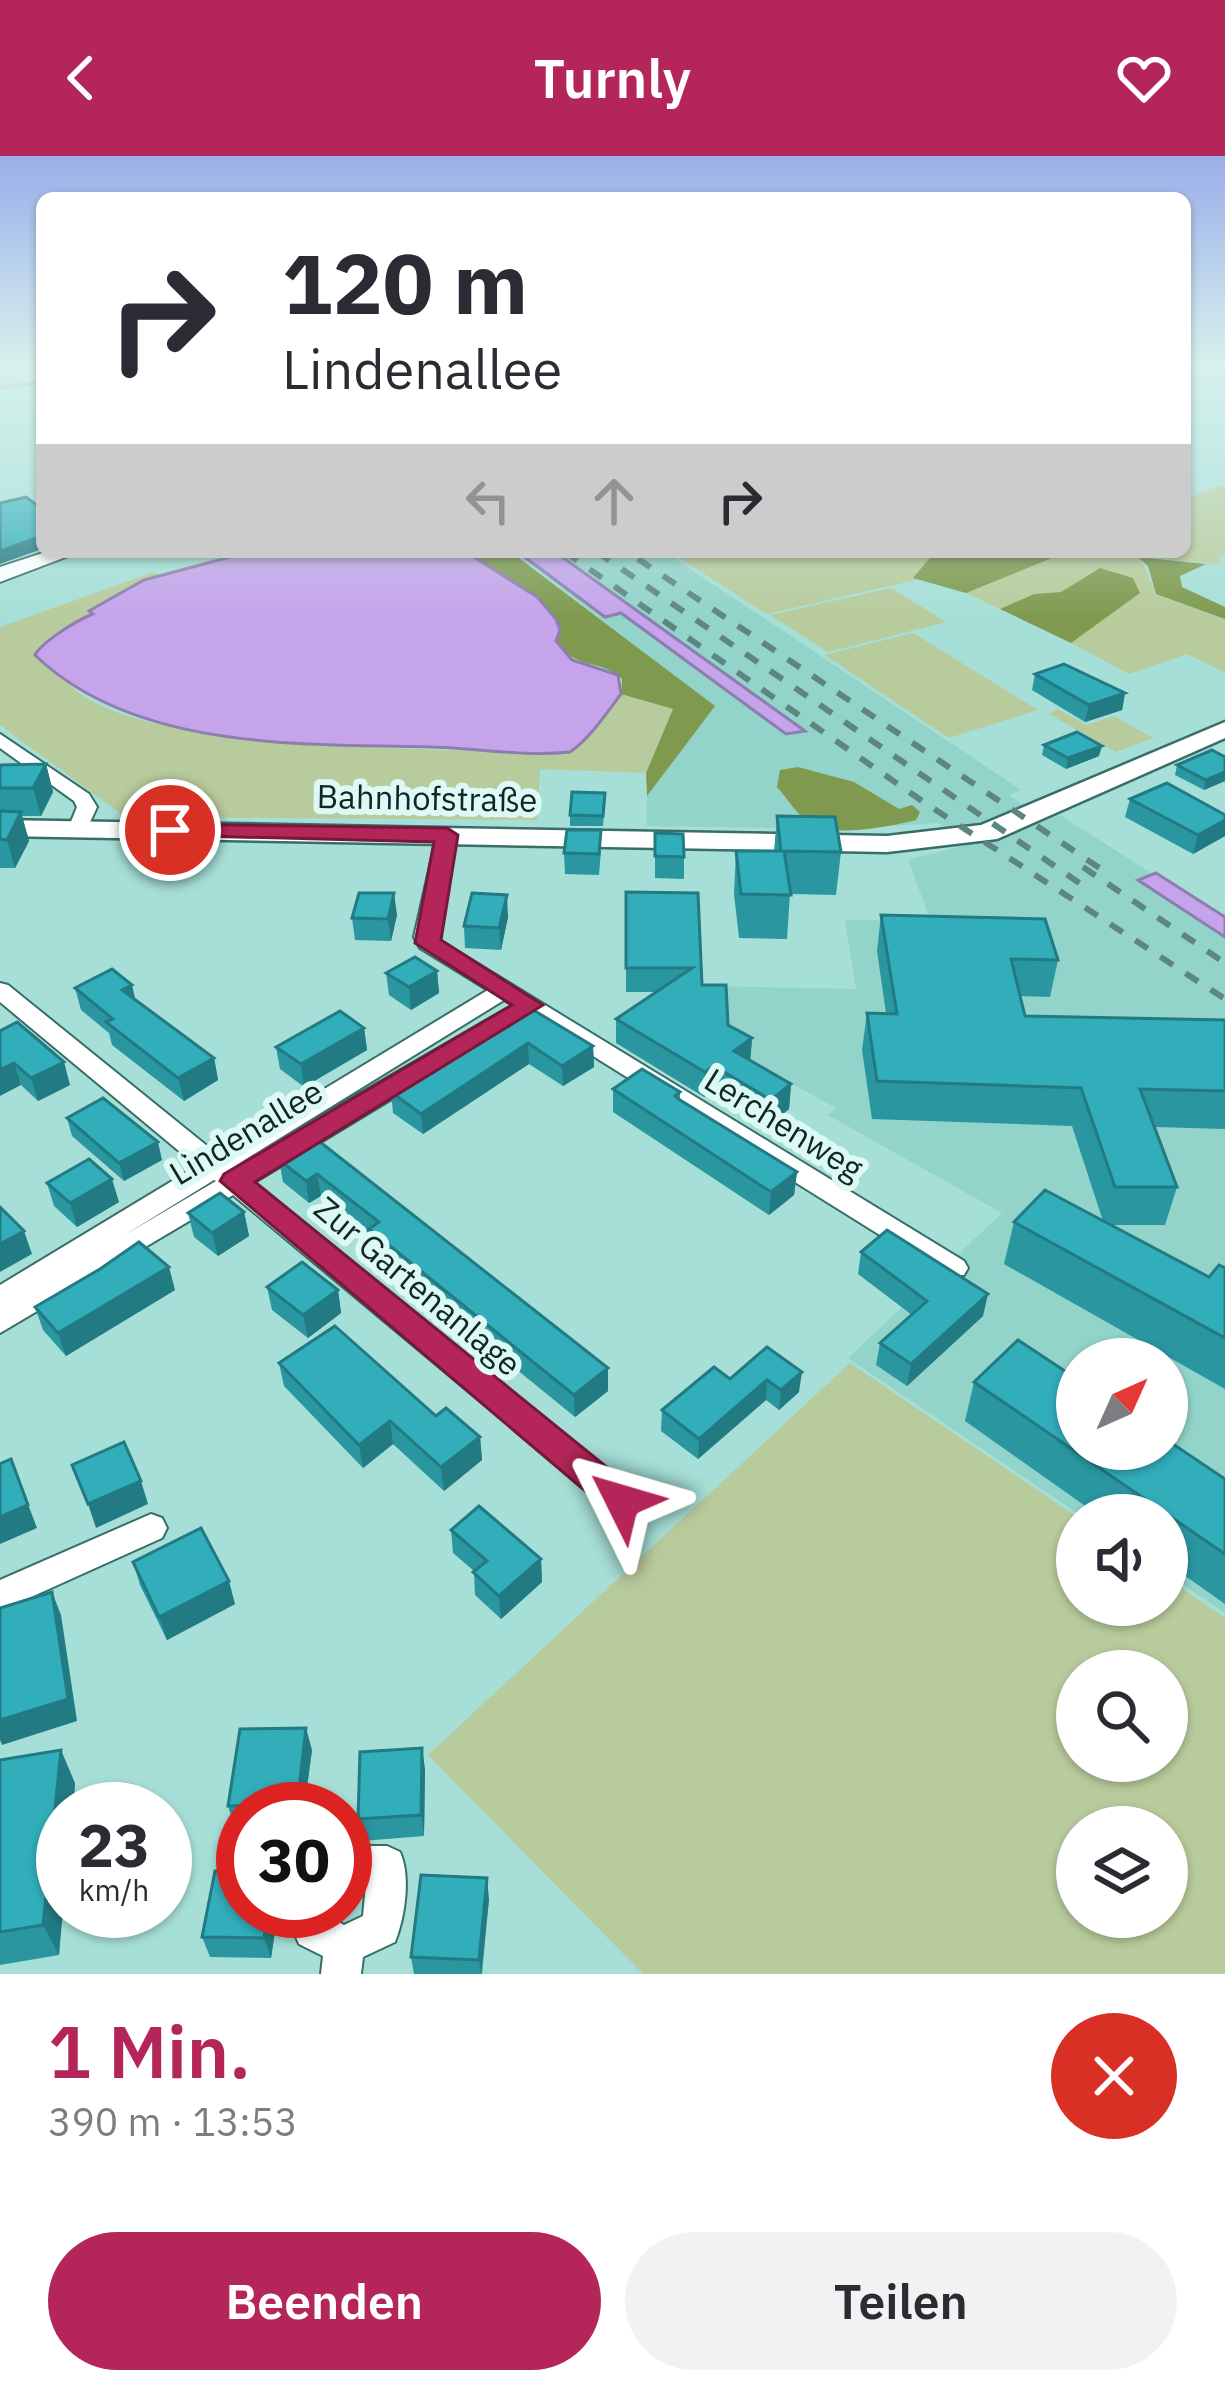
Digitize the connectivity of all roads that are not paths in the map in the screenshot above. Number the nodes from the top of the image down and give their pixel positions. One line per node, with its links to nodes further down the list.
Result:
1 (50, 558): 2 (main road)
2 (0, 575)
3 (1225, 729): 7 (street, Bahnhofstraße)
4 (0, 739): 6 (street)
5 (0, 828): 6 (street, Bahnhofstraße)
6 (78, 829): 7 (street, Bahnhofstraße)
7 (447, 835): 9 (street, Lerchenweg)
8 (0, 989): 11 (street, Zur Gartenanlage)
9 (505, 990): 10 (street, Lerchenweg); 11 (street, Lindenallee)
10 (530, 1005): 11 (street, Lindenallee); 12 (street, Lerchenweg)
11 (226, 1174): 13 (street, Lindenallee); 14 (street, Lindenallee); 15 (street, Zur Gartenanlage)
12 (954, 1268)
13 (0, 1298)
14 (0, 1322)
15 (622, 1501)
16 (151, 1528): 17 (street)
17 (0, 1596)
18 (372, 1865): 19 (street)
19 (372, 1935)
20 (321, 1938): 22 (street)
21 (369, 1938): 22 (street)
22 (342, 1960)

